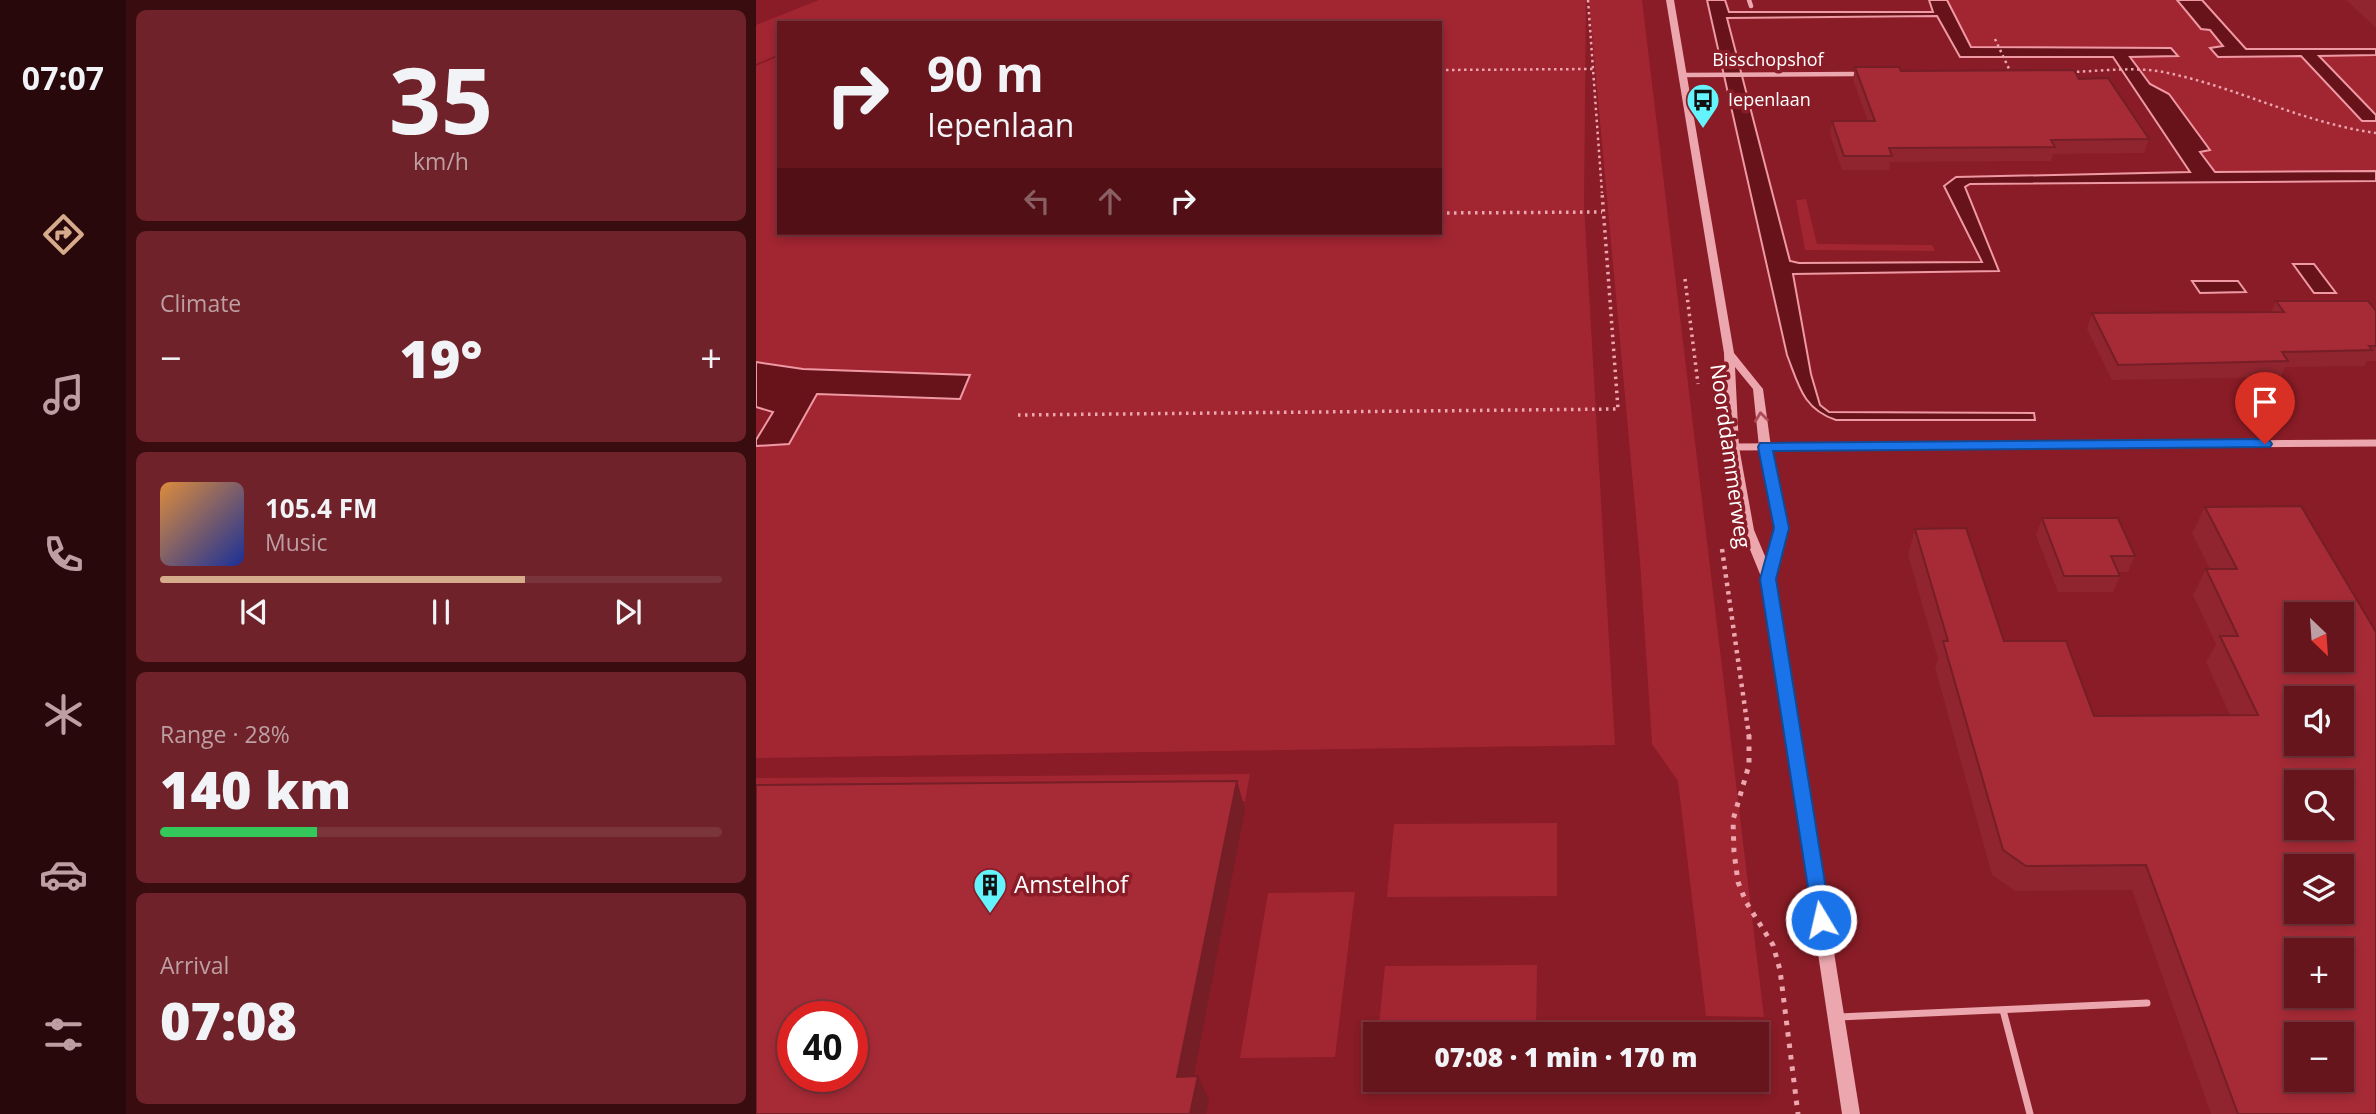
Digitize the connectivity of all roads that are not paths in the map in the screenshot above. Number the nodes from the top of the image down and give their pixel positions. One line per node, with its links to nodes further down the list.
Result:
1 (1670, 0): 3 (street, Noorddammerweg)
2 (1853, 74): 3 (street, Bisschopshof)
3 (1683, 75): 4 (street, Noorddammerweg)
4 (1729, 353): 6 (street, Noorddammerweg); 7 (street, Noorddammerweg, one-way to 4)
5 (2376, 443): 7 (street)
6 (1733, 446): 7 (street); 8 (street, Noorddammerweg)
7 (1765, 447): 8 (street, Noorddammerweg)
8 (1768, 579): 11 (street, Noorddammerweg)
9 (2147, 1003): 10 (lane)
10 (2003, 1010): 11 (lane); 13 (lane)
11 (1836, 1017): 12 (street, Noorddammerweg)
12 (1851, 1114)
13 (2031, 1114)

